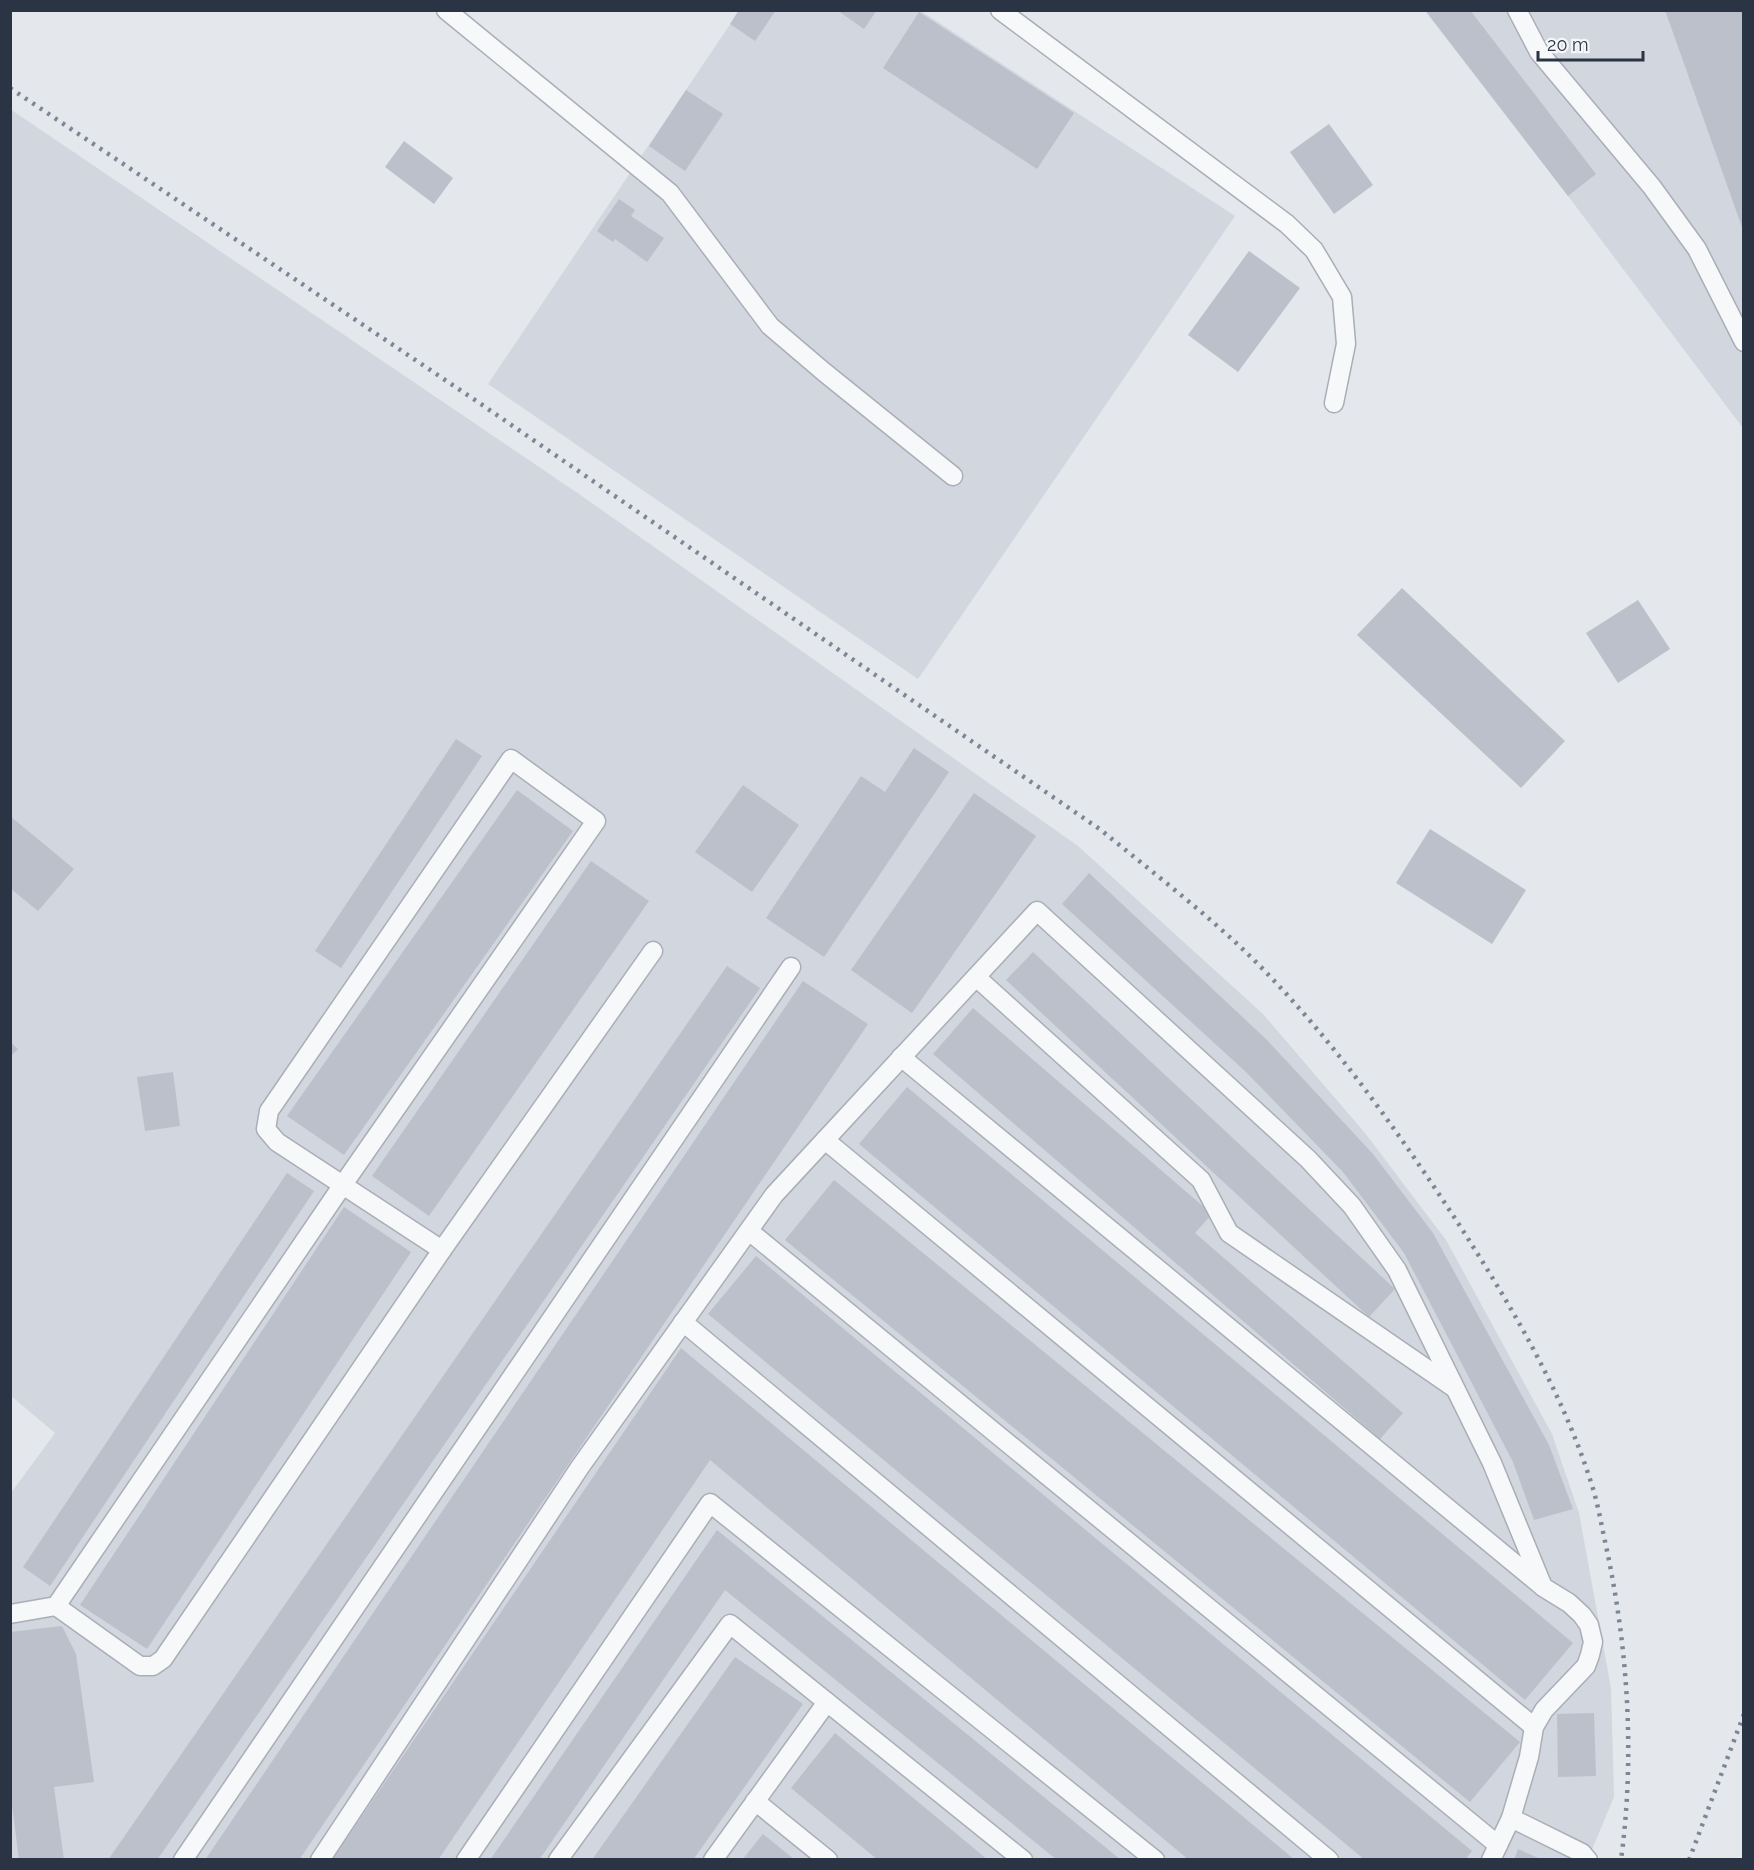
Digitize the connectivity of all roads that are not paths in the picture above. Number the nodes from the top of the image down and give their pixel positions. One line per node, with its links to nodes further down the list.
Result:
1 (446, 10): 6 (lane)
2 (1000, 10): 5 (lane)
3 (1517, 10): 4 (lane)
4 (1743, 342)
5 (1334, 403)
6 (953, 476)
7 (653, 951): 14 (lane)
8 (791, 967): 25 (lane)
9 (976, 977): 10 (lane); 16 (lane); 16 (lane)
10 (901, 1057): 11 (lane); 17 (lane)
11 (825, 1140): 13 (lane); 21 (lane)
12 (342, 1186): 12 (lane); 14 (lane); 18 (lane)
13 (749, 1231): 15 (lane); 24 (lane)
14 (442, 1250): 18 (lane)
15 (683, 1322): 26 (lane); 33 (lane)
16 (1454, 1388): 17 (lane)
17 (1543, 1587): 21 (lane)
18 (56, 1606): 19 (lane)
19 (10, 1614)
20 (827, 1702): 22 (lane); 28 (lane); 31 (lane)
21 (1534, 1727): 23 (lane)
22 (755, 1801): 29 (lane); 30 (lane)
23 (1511, 1818): 24 (lane); 34 (lane)
24 (1495, 1852)
25 (183, 1860)
26 (320, 1860)
27 (466, 1860): 32 (lane)
28 (558, 1860)
29 (712, 1860)
30 (828, 1860)
31 (1023, 1860)
32 (1155, 1860)
33 (1329, 1860)
34 (1588, 1860)

